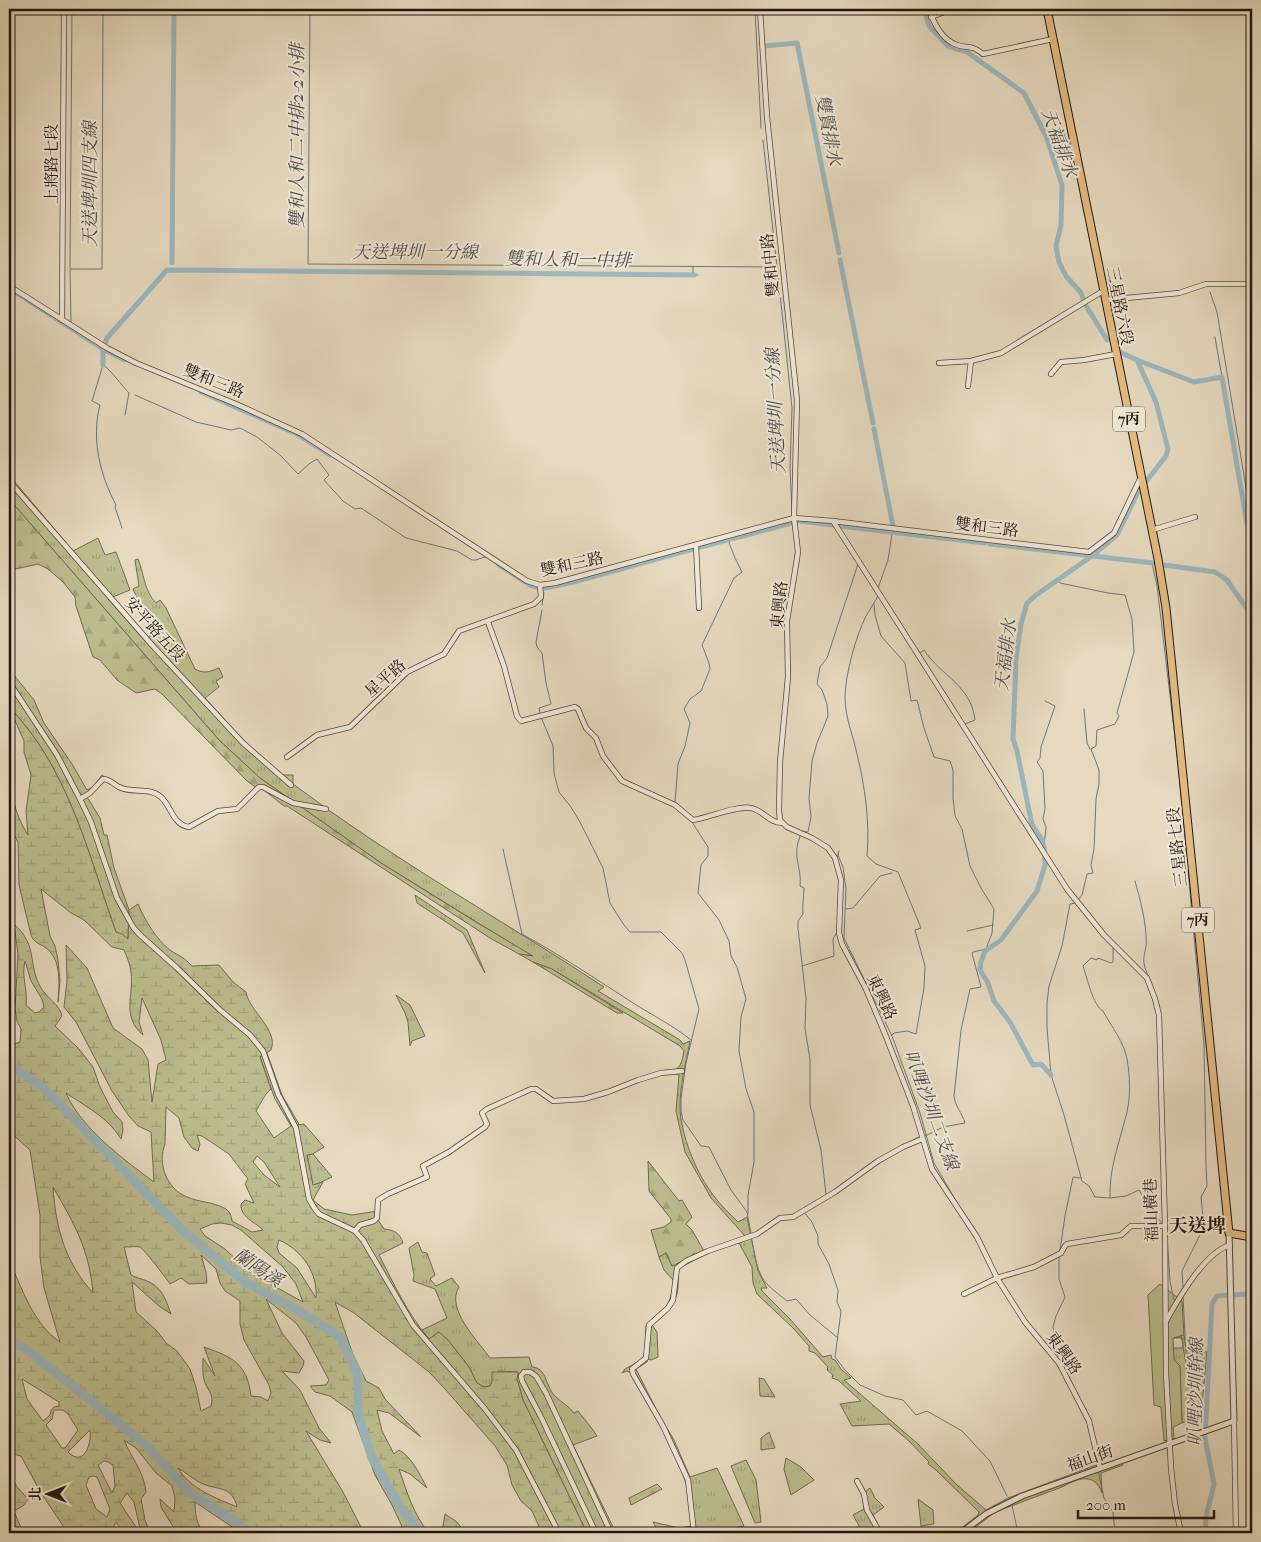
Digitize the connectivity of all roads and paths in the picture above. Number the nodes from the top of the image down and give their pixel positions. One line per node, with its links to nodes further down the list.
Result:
1 (64, 9): 12 (street, 上將路七段)
2 (760, 9): 21 (street, 雙和中路)
3 (929, 9): 6 (street)
4 (950, 9): 6 (street)
5 (1048, 9): 7 (main road, 三星路六段 / 7丙)
6 (931, 17): 7 (street)
7 (1053, 38): 10 (main road, 三星路六段 / 7丙)
8 (1252, 284): 11 (street)
9 (9, 286): 12 (street, 雙和三路)
10 (1103, 291): 11 (main road, 三星路六段 / 7丙); 14 (street)
11 (1105, 300): 13 (main road, 三星路六段 / 7丙)
12 (62, 320): 25 (street, 雙和三路)
13 (1115, 351): 16 (street); 18 (main road, 三星路六段 / 7丙)
14 (971, 360): 15 (street); 17 (street)
15 (939, 363)
16 (1051, 374)
17 (968, 386)
18 (1141, 477): 22 (street, 雙和三路); 23 (main road, 三星路六段 / 7丙)
19 (9, 481): 31 (street, 安平路五段)
20 (1195, 517): 23 (street)
21 (795, 522): 22 (street, 雙和三路); 24 (street, 雙和三路); 34 (street, 東興路)
22 (835, 525): 37 (street, 福山橫巷)
23 (1152, 530): 27 (main road, 三星路六段 / 7丙)
24 (696, 548): 25 (street, 雙和三路); 26 (street)
25 (541, 588): 28 (street, 星平路)
26 (700, 608)
27 (1166, 608): 39 (main road, 三星路七段 / 7丙)
28 (488, 622): 30 (street, 星平路); 34 (street)
29 (9, 682): 32 (street)
30 (287, 757)
31 (291, 785)
32 (80, 799): 33 (street); 38 (street)
33 (326, 809)
34 (782, 823): 36 (street, 東興路)
35 (682, 1071): 38 (street)
36 (922, 1139): 42 (street, 東興路); 54 (street)
37 (1165, 1226): 42 (street); 44 (street, 福山橫巷)
38 (355, 1231): 51 (street)
39 (1229, 1233): 40 (main road); 41 (street)
40 (1252, 1237)
41 (1230, 1245): 45 (street); 47 (street)
42 (997, 1278): 43 (street); 49 (street, 東興路)
43 (964, 1294)
44 (1166, 1298): 45 (street); 46 (street, 福山橫巷)
45 (1175, 1305): 46 (street)
46 (1166, 1322): 48 (street, 福山橫巷)
47 (1234, 1421): 48 (street, 福山街); 58 (street)
48 (1170, 1444): 49 (street, 福山街); 57 (street)
49 (1100, 1468): 56 (street, 福山街)
50 (857, 1481): 55 (street)
51 (559, 1533)
52 (596, 1533): 53 (street)
53 (611, 1533)
54 (694, 1533)
55 (880, 1533)
56 (961, 1533)
57 (1181, 1533)
58 (1236, 1533)

